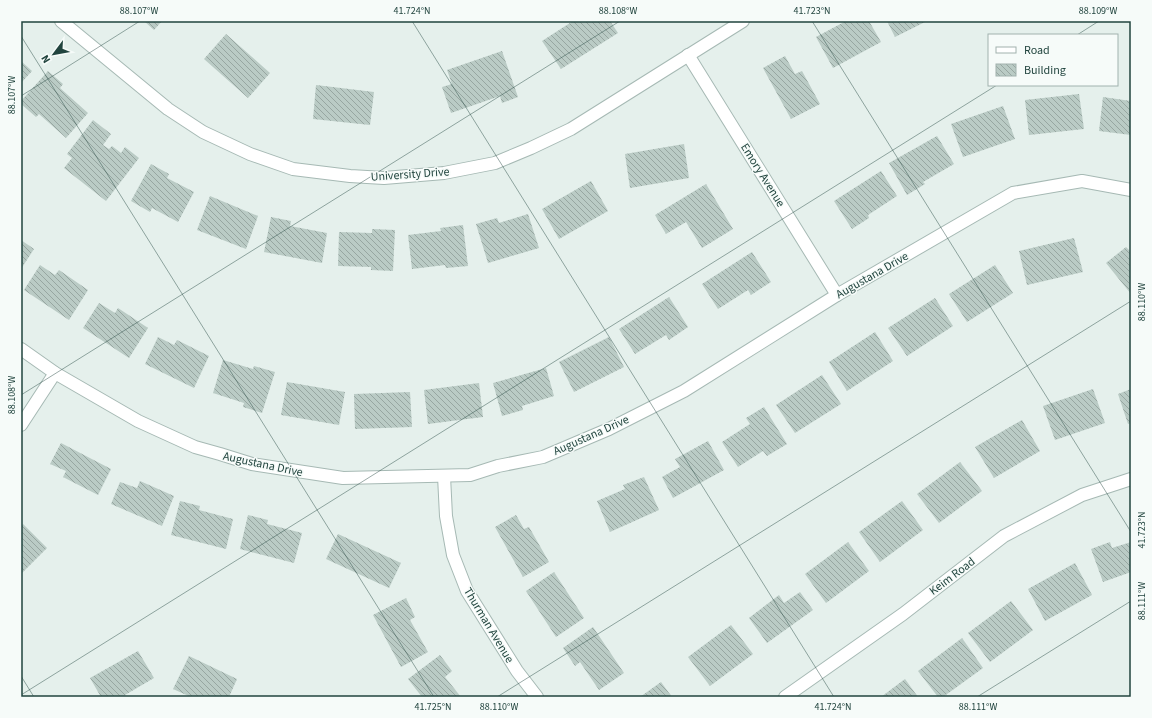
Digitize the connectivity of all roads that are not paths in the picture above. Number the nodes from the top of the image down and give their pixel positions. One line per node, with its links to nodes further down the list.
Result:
1 (61, 21): 3 (street, University Drive)
2 (743, 21): 3 (street, University Drive)
3 (688, 56): 5 (street, Emory Avenue)
4 (1131, 190): 5 (street, Augustana Drive)
5 (837, 295): 9 (street, Augustana Drive)
6 (21, 349): 7 (street, Augustana Drive)
7 (55, 373): 8 (street); 9 (street, Augustana Drive)
8 (21, 425)
9 (444, 476): 11 (street, Thurman Avenue)
10 (1131, 479): 12 (street, Keim Road)
11 (537, 697)
12 (785, 697)

